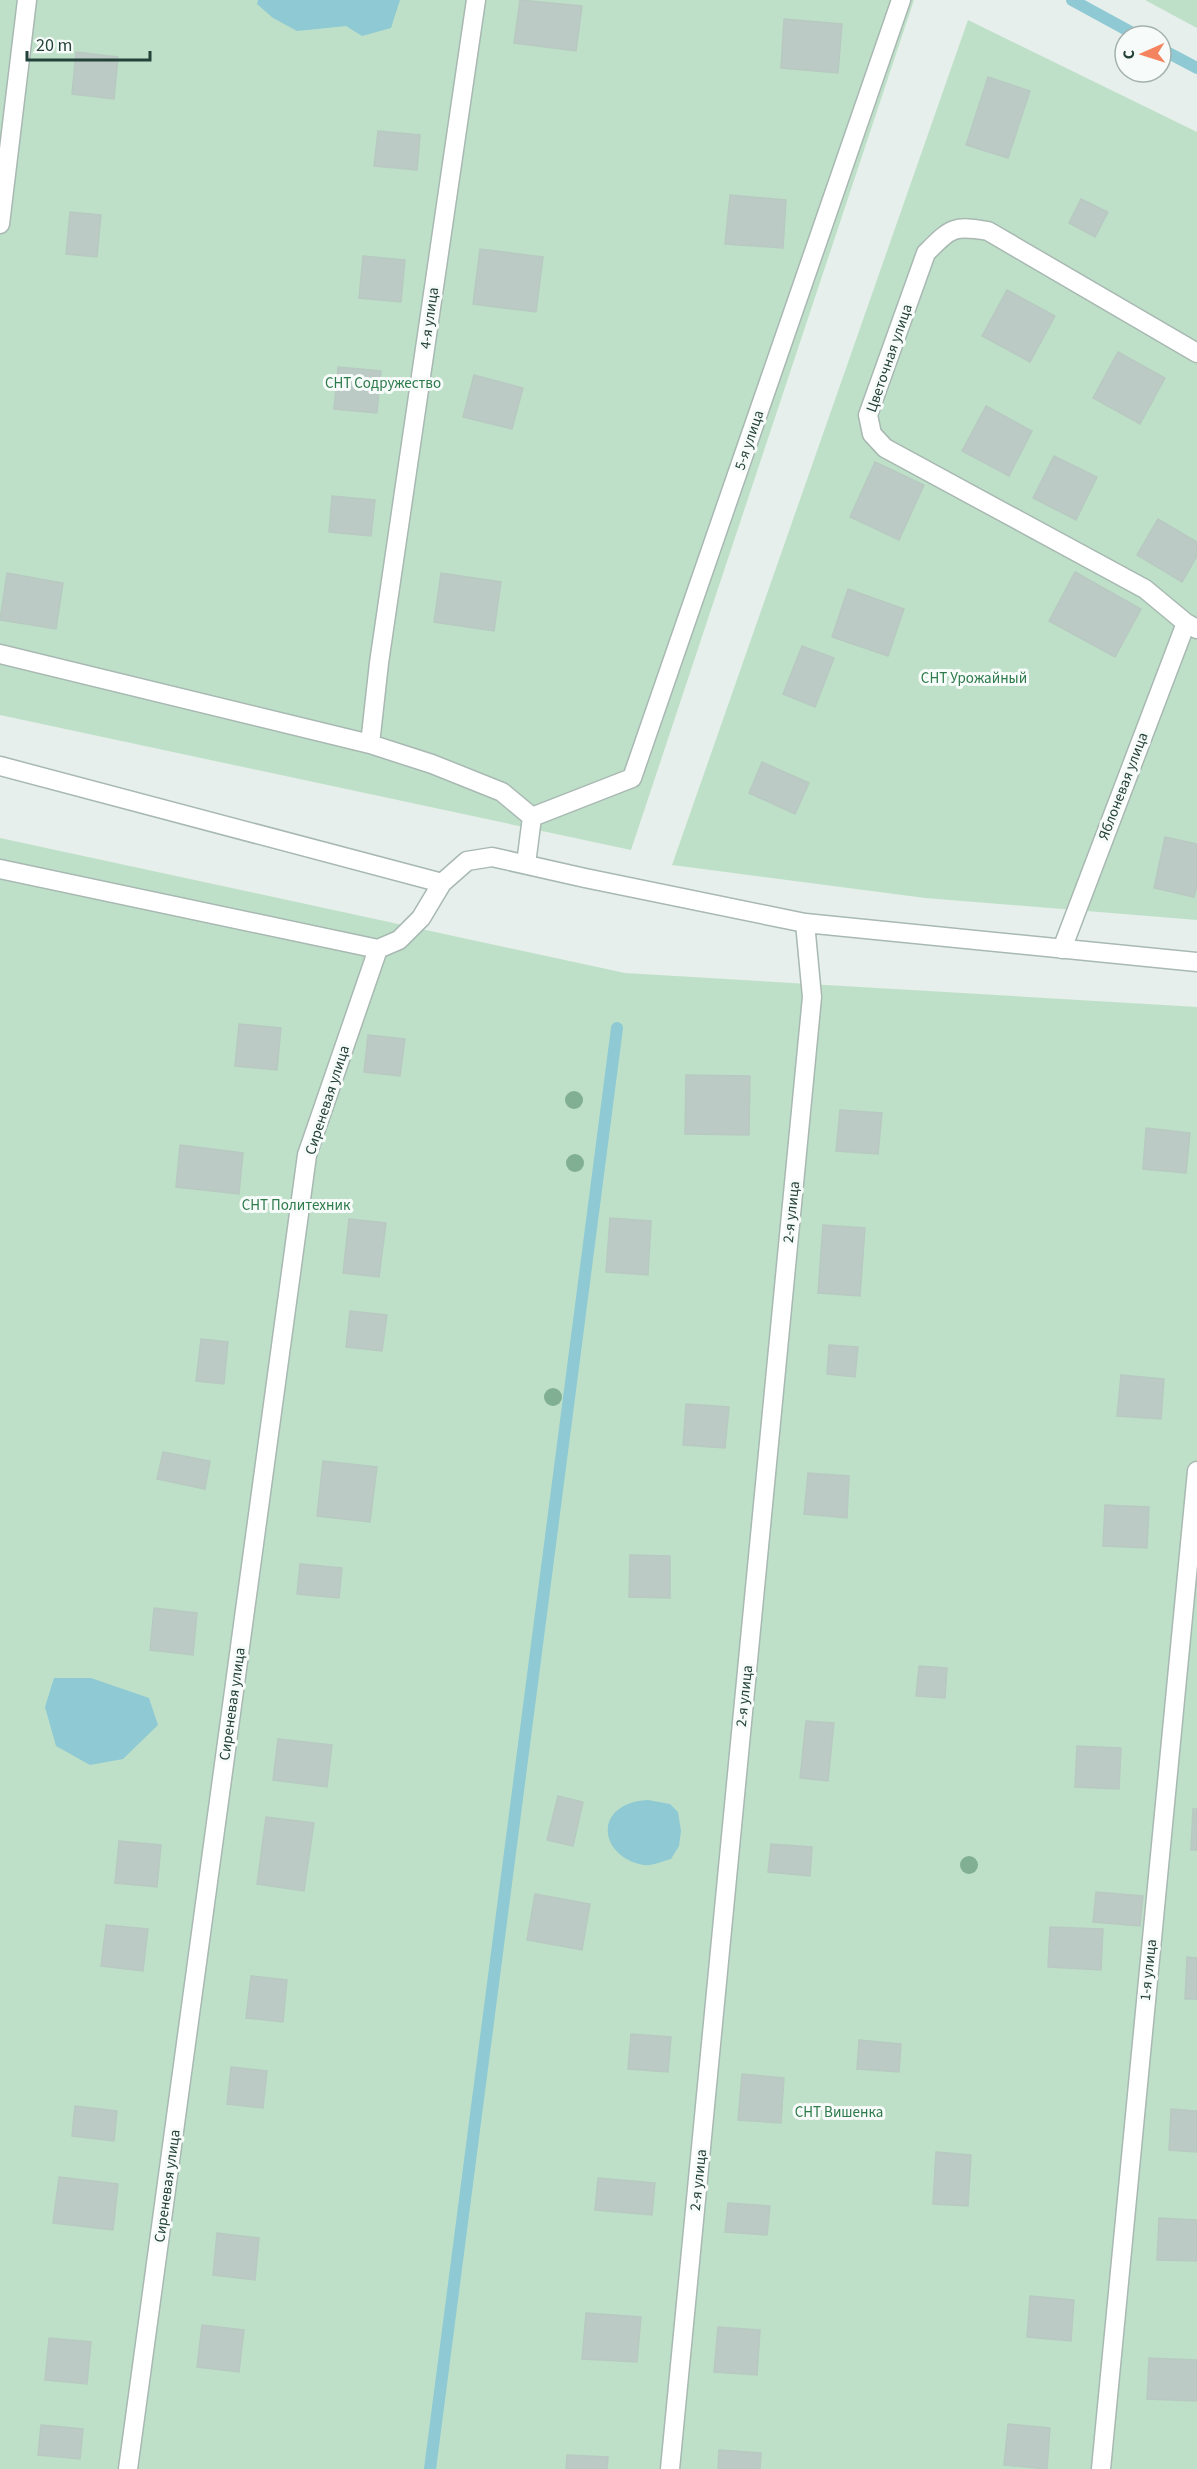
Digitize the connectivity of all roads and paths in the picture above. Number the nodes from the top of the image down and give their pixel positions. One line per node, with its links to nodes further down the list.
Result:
1 (27, 0): 4 (street)
2 (476, 0): 8 (street, 4-я улица)
3 (901, 0): 10 (street, 5-я улица)
4 (0, 224)
5 (1197, 353): 6 (street, Цветочная улица)
6 (1192, 626): 16 (street, Яблоневая улица)
7 (0, 654): 8 (street)
8 (370, 744): 10 (street)
9 (0, 766): 13 (street)
10 (532, 817): 11 (street)
11 (526, 864): 13 (street); 14 (street)
12 (0, 869): 15 (street)
13 (442, 883): 15 (street)
14 (805, 923): 16 (street); 20 (street, 2-я улица)
15 (378, 949): 19 (street, Сиреневая улица)
16 (1062, 949): 17 (street)
17 (1197, 962)
18 (1197, 1471): 21 (street, 1-я улица)
19 (128, 2469)
20 (670, 2469)
21 (1101, 2469)

